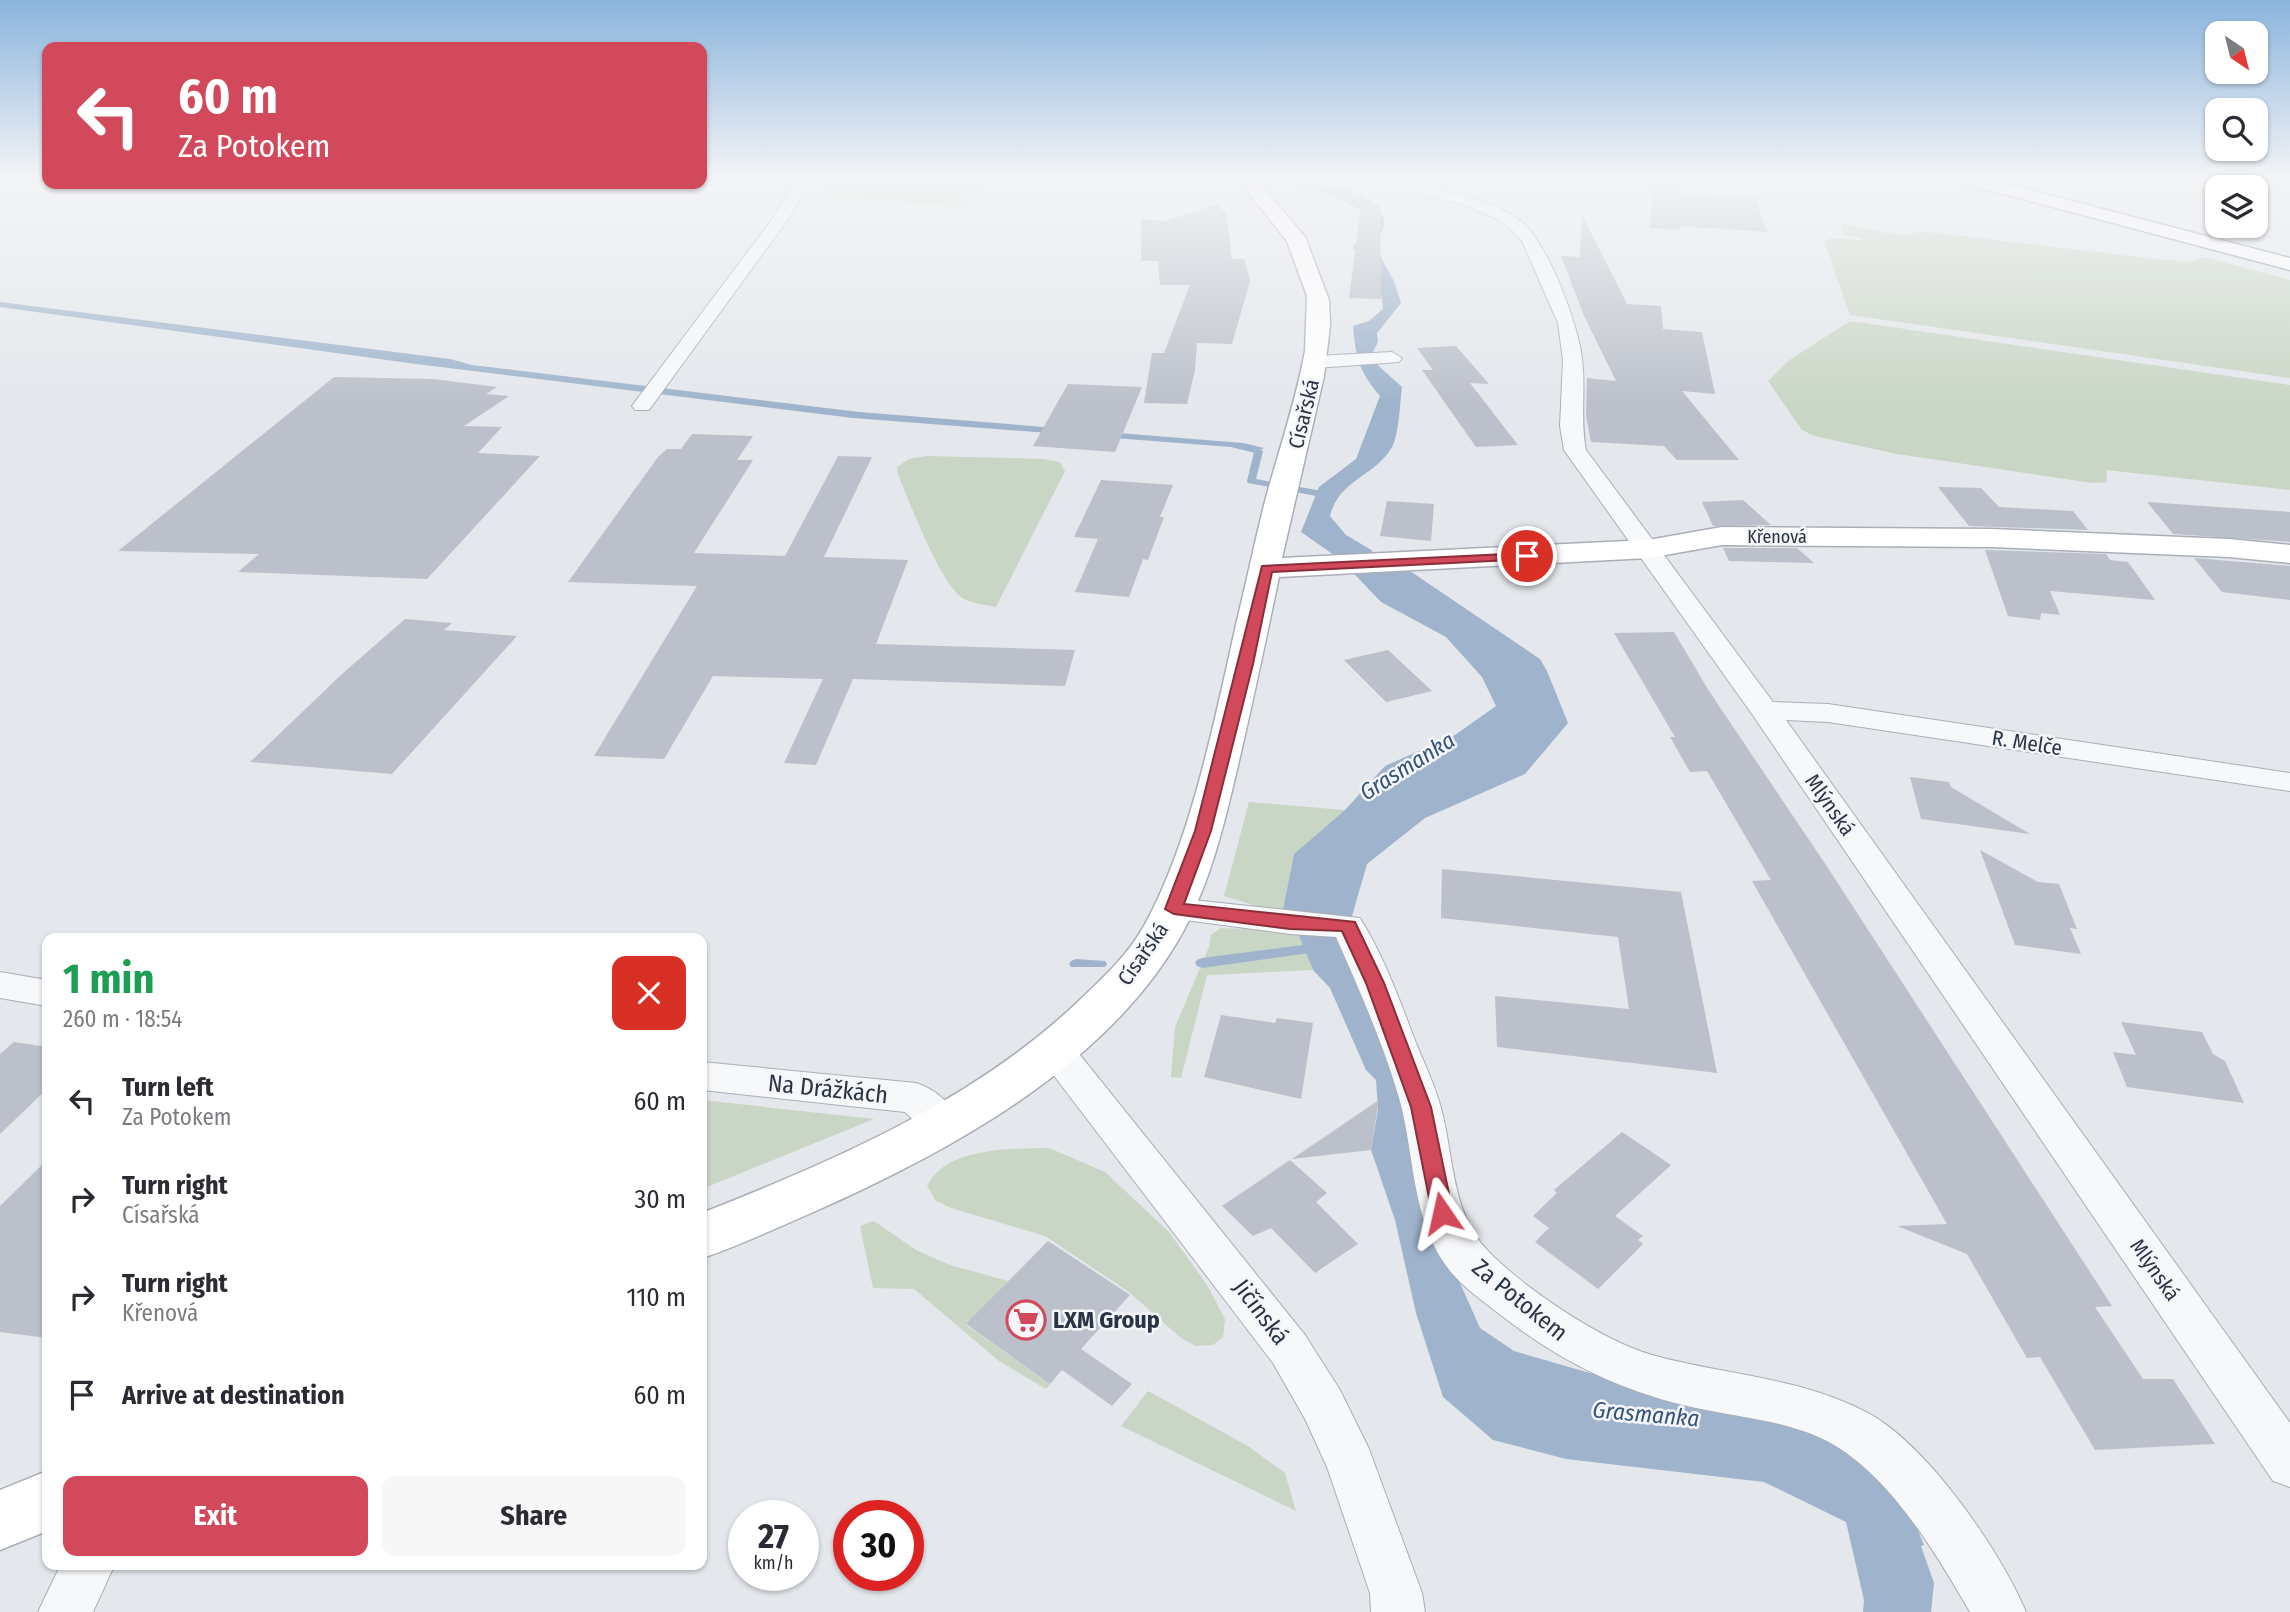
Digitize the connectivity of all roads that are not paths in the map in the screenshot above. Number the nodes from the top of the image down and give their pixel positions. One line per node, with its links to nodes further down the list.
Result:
1 (754, 254): 8 (street)
2 (1299, 254): 7 (main road, Císařská)
3 (1536, 254): 9 (street, Mlýnská)
4 (2253, 254): 5 (main road)
5 (2290, 264)
6 (1392, 358): 7 (street)
7 (1316, 362): 11 (main road, Císařská)
8 (642, 406)
9 (1648, 549): 10 (main road, Křenová); 11 (main road, Křenová); 12 (street, Mlýnská)
10 (2290, 554)
11 (1266, 568): 14 (main road, Císařská)
12 (1764, 710): 13 (street, R. Melče); 21 (street, Mlýnská)
13 (2290, 782)
14 (1174, 909): 17 (main road, Císařská); 27 (street, Za Potokem)
15 (0, 985): 16 (street)
16 (42, 992)
17 (1055, 1050): 19 (main road, Císařská); 26 (street, Jičínská)
18 (707, 1077): 19 (street, Na Drážkách)
19 (944, 1125): 20 (main road, Císařská)
20 (707, 1234)
21 (2290, 1464)
22 (42, 1503): 23 (main road)
23 (0, 1520)
24 (86, 1570): 25 (street)
25 (65, 1612)
26 (1398, 1612)
27 (1999, 1612)

